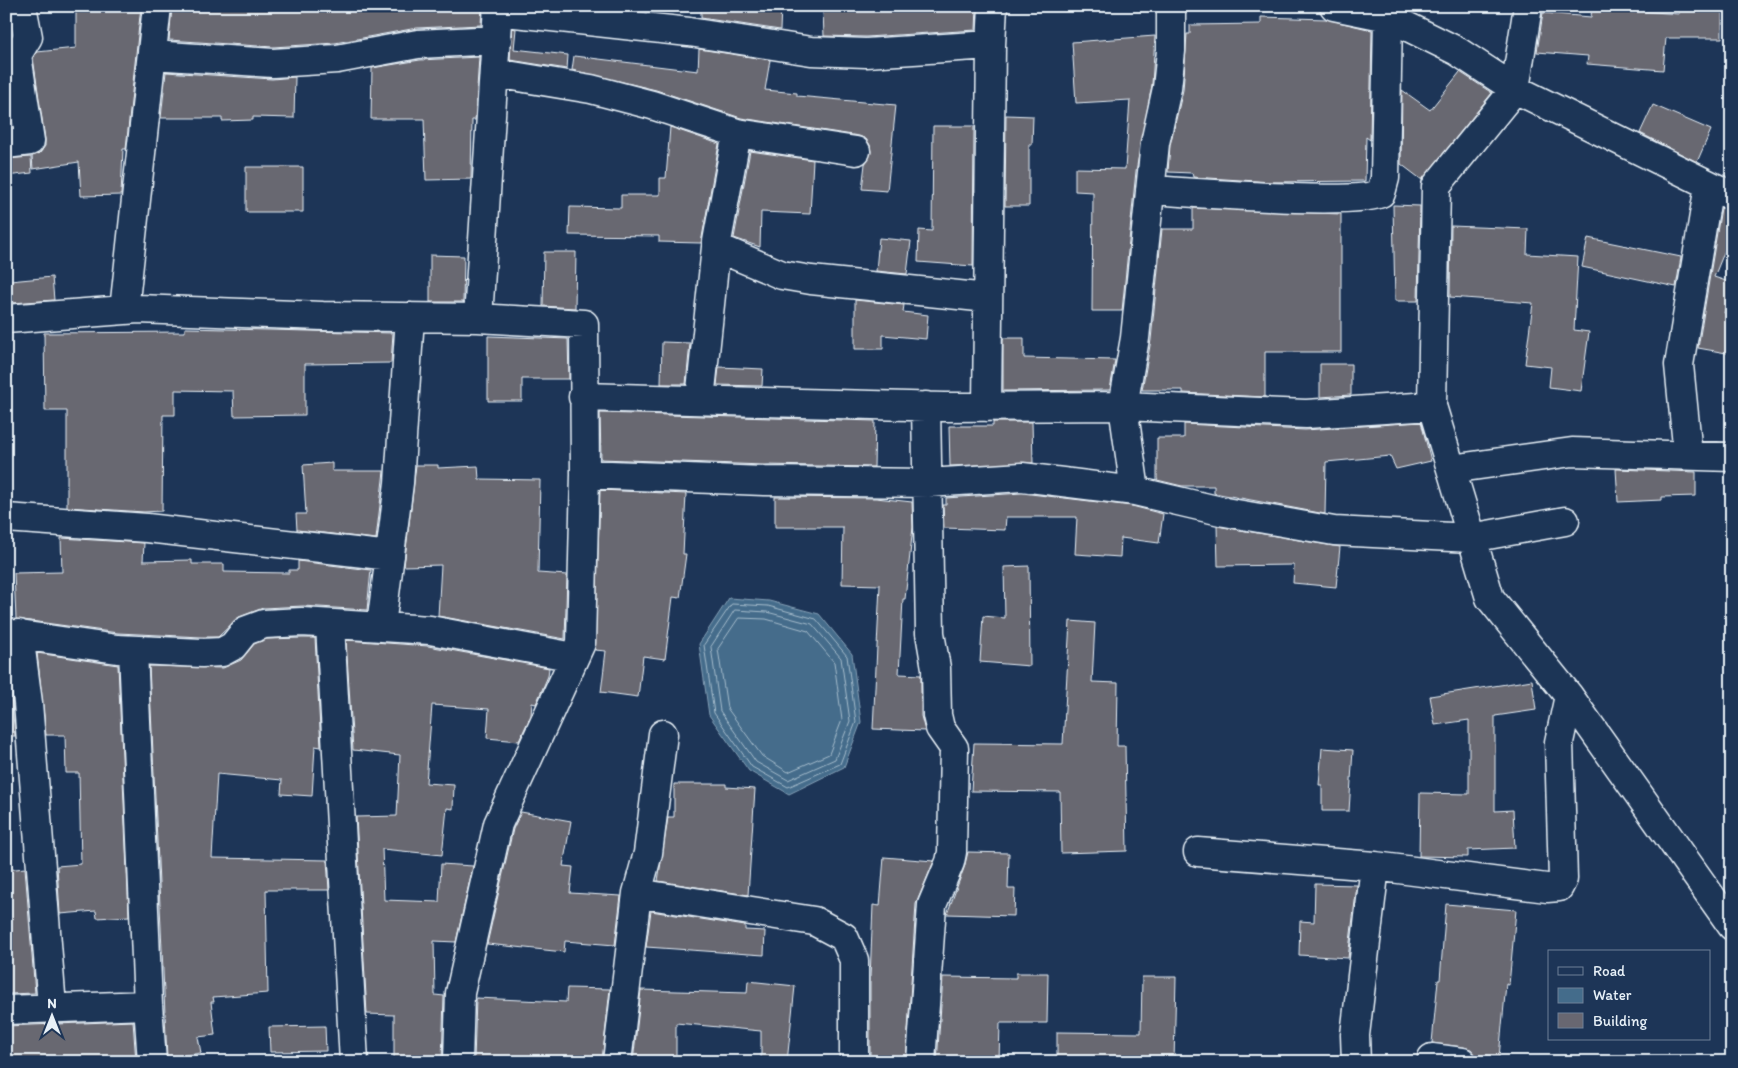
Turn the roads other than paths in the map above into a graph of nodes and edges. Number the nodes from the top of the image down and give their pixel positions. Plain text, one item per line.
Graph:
1 (22, 6) edge
2 (157, 6) edge
3 (993, 6) edge
4 (1171, 6) edge
5 (1334, 6) edge
6 (1528, 6) edge
7 (498, 8) edge
8 (1388, 17) junction
9 (497, 40) junction
10 (991, 45) junction
11 (152, 55) junction
12 (495, 73) junction
13 (1515, 88) junction
14 (737, 133) junction
15 (6, 144) edge
16 (856, 151) dead end
17 (1150, 190) junction
18 (1721, 190) edge
19 (716, 247) junction
20 (988, 298) junction
21 (124, 310) junction
22 (410, 317) junction
23 (478, 318) junction
24 (6, 319) edge
25 (583, 397) junction
26 (700, 400) junction
27 (926, 406) junction
28 (1122, 406) junction
29 (1432, 406) junction
30 (987, 407) junction
31 (1688, 455) junction
32 (1732, 457) edge
33 (1451, 469) junction
34 (585, 474) junction
35 (928, 483) junction
36 (1135, 491) junction
37 (6, 518) edge
38 (1565, 521) dead end
39 (1471, 538) junction
40 (390, 556) junction
41 (330, 626) junction
42 (381, 626) junction
43 (13, 634) edge
44 (133, 650) junction
45 (574, 657) junction
46 (1569, 696) junction
47 (663, 734) dead end
48 (1198, 852) dead end
49 (1376, 866) junction
50 (637, 893) junction
51 (1732, 926) edge
52 (148, 1005) junction
53 (52, 1007) junction
54 (6, 1010) edge
55 (1432, 1058) dead end
56 (152, 1062) edge
57 (354, 1062) edge
58 (458, 1062) edge
59 (617, 1062) edge
60 (854, 1062) edge
61 (921, 1062) edge
62 (1356, 1062) edge
63 (1462, 1062) edge

1 - 15 street
2 - 11 street
3 - 10 street
4 - 17 street
5 - 8 street
6 - 13 street
7 - 9 street
7 - 10 street
8 - 13 street
8 - 17 street
9 - 11 street
9 - 12 street
10 - 20 street
11 - 21 street
12 - 14 street
12 - 23 street
13 - 18 street
13 - 29 street
14 - 16 street
14 - 19 street
17 - 28 street
18 - 31 street
19 - 20 street
19 - 26 street
20 - 30 street
21 - 22 street
21 - 24 street
22 - 23 street
22 - 40 street
23 - 25 street
25 - 26 street
25 - 34 street
26 - 27 street
27 - 30 street
27 - 35 street
28 - 29 street
28 - 30 street
28 - 36 street
29 - 33 street
31 - 32 street
31 - 33 street
33 - 39 street
34 - 35 street
34 - 45 street
35 - 36 street
35 - 61 street
36 - 39 street
37 - 40 street
38 - 39 street
39 - 46 street
40 - 42 street
41 - 42 street
41 - 44 street
41 - 57 street
42 - 45 street
43 - 44 street
43 - 53 street
44 - 52 street
45 - 58 street
46 - 49 street
46 - 51 street
47 - 50 street
48 - 49 street
49 - 62 street
50 - 59 street
50 - 60 street
52 - 53 street
52 - 56 street
53 - 54 street
55 - 63 street

